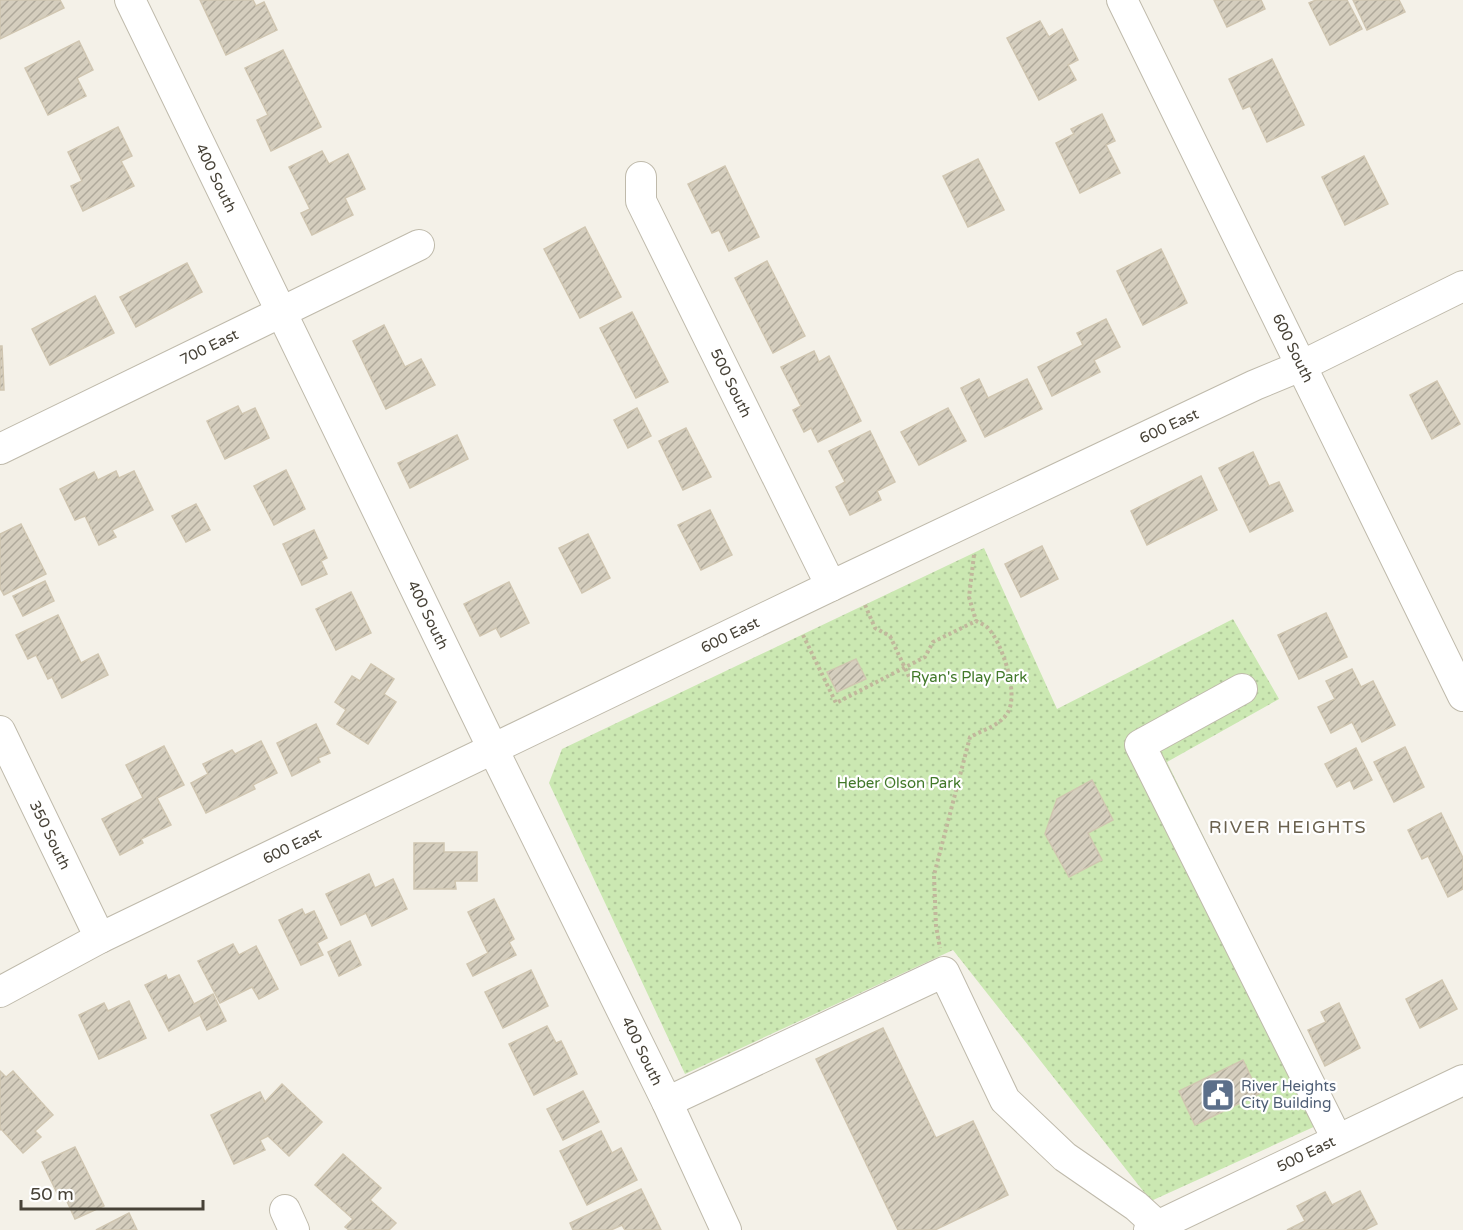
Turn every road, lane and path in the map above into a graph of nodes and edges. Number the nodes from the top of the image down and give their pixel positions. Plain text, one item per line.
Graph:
1 (130, 0) edge
2 (1122, 0) edge
3 (641, 177) dead end
4 (419, 245) dead end
5 (1463, 286) edge
6 (282, 313) junction
7 (1301, 366) junction
8 (0, 449) edge
9 (974, 555) dead end
10 (831, 586) junction
11 (864, 605) dead end
12 (976, 621) junction
13 (803, 635) dead end
14 (904, 668) junction
15 (911, 681) dead end
16 (1242, 689) dead end
17 (1463, 696) edge
18 (0, 731) edge
19 (493, 749) junction
20 (100, 938) junction
21 (944, 972) junction
22 (0, 992) edge
23 (1463, 1080) edge
24 (667, 1102) junction
25 (1337, 1139) junction
26 (1167, 1226) edge
27 (726, 1230) edge

1 - 6 street, 400 South
2 - 7 street, 600 South
3 - 10 street, 500 South
4 - 6 street, 700 East
5 - 7 street, 600 East
6 - 8 street, 700 East
6 - 19 street, 400 South
7 - 10 street, 600 East
7 - 17 street, 600 South
9 - 12 path
10 - 19 street, 600 East
11 - 14 path
12 - 14 path
12 - 21 path
13 - 14 path
14 - 15 path
16 - 25 street
18 - 20 street, 350 South
19 - 20 street, 600 East
19 - 24 street, 400 South
20 - 22 street, 600 East
21 - 24 street
21 - 26 street
23 - 25 street, 500 East
24 - 27 street, 400 South
25 - 26 street, 500 East

